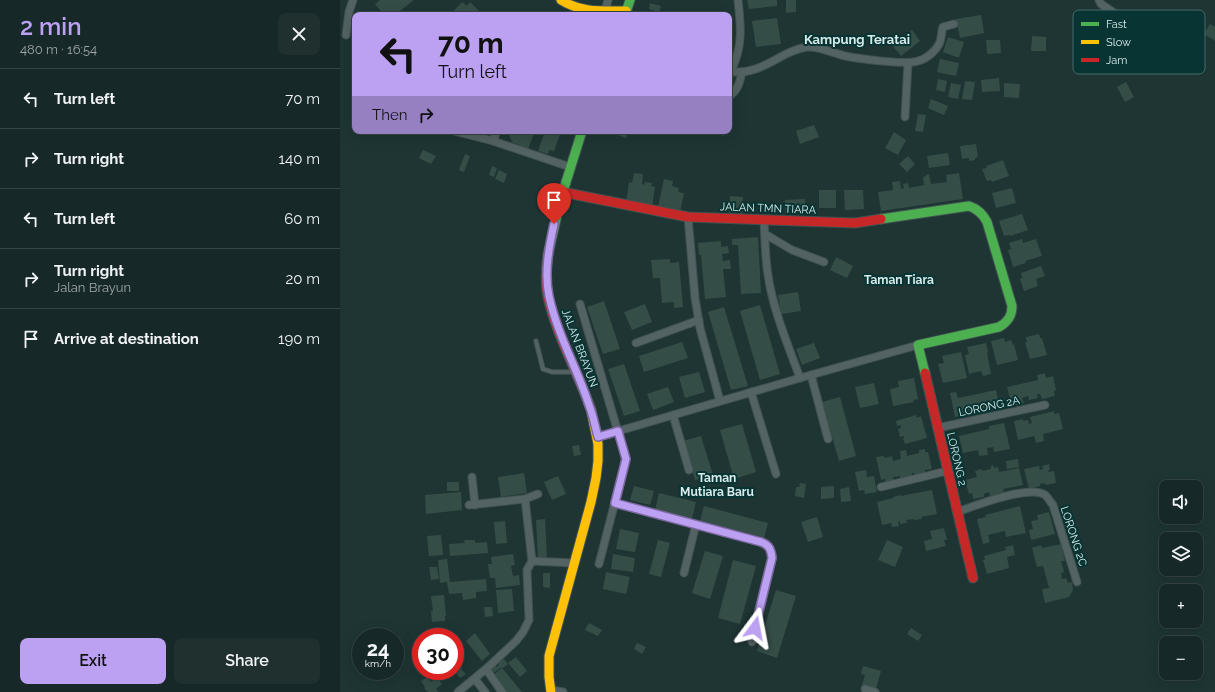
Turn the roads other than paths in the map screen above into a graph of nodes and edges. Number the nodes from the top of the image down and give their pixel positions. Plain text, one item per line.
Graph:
1 (353, 0) edge
2 (561, 0) edge
3 (608, 0) edge
4 (630, 0) edge
5 (738, 0) edge
6 (1099, 0) edge
7 (1111, 10) edge
8 (605, 11) junction
9 (615, 12) edge
10 (625, 12) edge
11 (954, 24) dead end
12 (346, 35) dead end
13 (908, 63) junction
14 (732, 68) edge
15 (732, 71) edge
16 (742, 72) junction
17 (732, 94) edge
18 (905, 117) dead end
19 (466, 134) edge
20 (496, 134) edge
21 (581, 134) edge
22 (493, 141) junction
23 (570, 167) junction
24 (562, 192) junction
25 (688, 217) junction
26 (764, 220) junction
27 (765, 234) junction
28 (824, 262) dead end
29 (580, 304) dead end
30 (699, 320) junction
31 (536, 341) dead end
32 (636, 343) dead end
33 (918, 345) junction
34 (576, 372) junction
35 (811, 375) junction
36 (800, 378) junction
37 (751, 392) junction
38 (720, 401) junction
39 (1045, 405) dead end
40 (673, 415) junction
41 (937, 428) junction
42 (618, 431) junction
43 (598, 437) junction
44 (828, 439) dead end
45 (689, 470) dead end
46 (947, 470) junction
47 (776, 474) dead end
48 (472, 477) dead end
49 (881, 487) dead end
50 (538, 494) dead end
51 (525, 499) junction
52 (615, 503) junction
53 (957, 512) junction
54 (696, 524) junction
55 (532, 561) junction
56 (574, 563) junction
57 (599, 564) dead end
58 (684, 573) dead end
59 (972, 578) dead end
60 (1077, 582) dead end
61 (752, 642) dead end
62 (486, 669) junction
63 (475, 679) junction
64 (865, 689) dead end
65 (551, 691) edge
66 (458, 692) edge
67 (485, 692) edge
68 (502, 692) edge
69 (563, 692) edge
70 (876, 692) edge

1 - 12 street
2 - 8 street
3 - 8 street
4 - 10 street
5 - 14 street
6 - 7 street
8 - 9 street
11 - 13 street
13 - 16 street
13 - 18 street
15 - 16 street
16 - 17 street
19 - 22 street
20 - 22 street
21 - 23 street, JALAN BRAYUN
22 - 23 street
23 - 24 street, JALAN BRAYUN
24 - 25 street, JALAN TMN TIARA
24 - 34 street, JALAN BRAYUN
25 - 26 street, JALAN TMN TIARA
25 - 30 street
26 - 27 street
26 - 33 street, JALAN TMN TIARA
27 - 28 street
27 - 36 street
29 - 42 street
30 - 32 street
30 - 38 street
31 - 34 lane
33 - 35 street
33 - 41 street, LORONG 2
34 - 43 street, JALAN BRAYUN
35 - 36 street
35 - 44 street
36 - 37 street
37 - 38 street
37 - 47 street
38 - 40 street
39 - 41 street, LORONG 2A
40 - 42 street
40 - 45 street
41 - 46 street, LORONG 2
42 - 43 street
42 - 52 street
43 - 56 street, JALAN BRAYUN
46 - 49 street
46 - 53 street, LORONG 2
48 - 51 street
50 - 51 street
51 - 55 street
52 - 54 street
52 - 57 street
53 - 59 street, LORONG 2
53 - 60 street, LORONG 2C
54 - 58 street
54 - 61 street
55 - 56 street
55 - 62 street
56 - 65 street, JALAN BRAYUN
62 - 63 street
62 - 68 street
63 - 66 street
63 - 67 street
64 - 70 street
65 - 69 street

